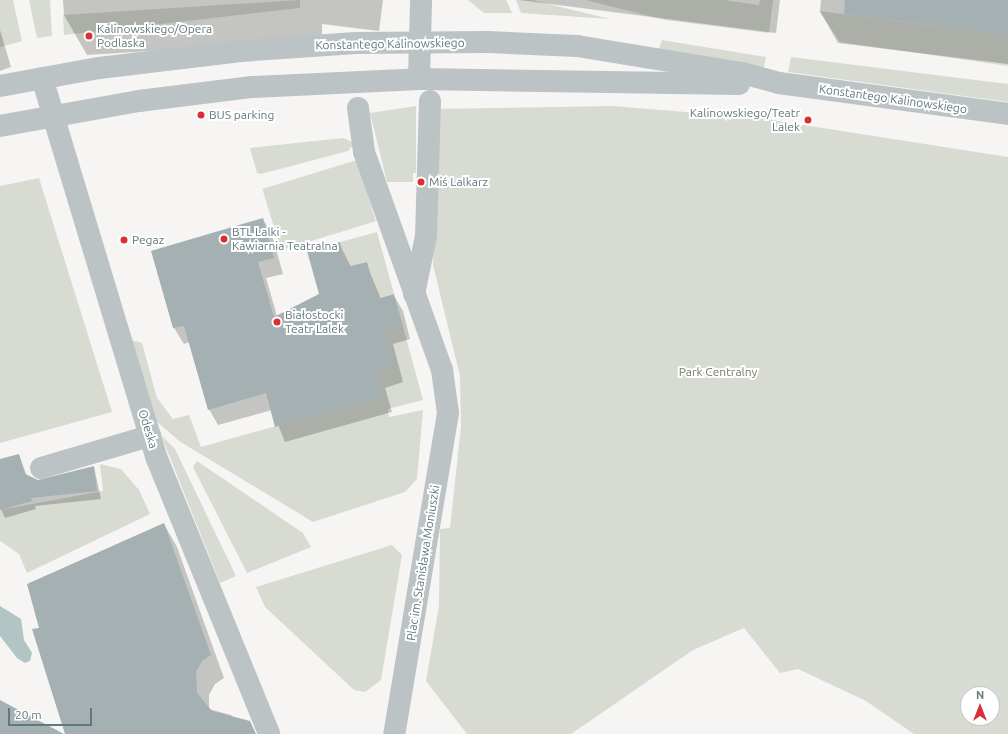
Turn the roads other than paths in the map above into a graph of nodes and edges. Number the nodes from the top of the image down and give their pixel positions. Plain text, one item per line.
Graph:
1 (421, 0) edge
2 (418, 42) junction
3 (42, 78) junction
4 (419, 79) junction
5 (778, 83) junction
6 (0, 86) edge
7 (430, 101) dead end
8 (358, 108) dead end
9 (1008, 114) edge
10 (53, 115) junction
11 (0, 126) edge
12 (414, 294) junction
13 (150, 436) junction
14 (41, 468) dead end
15 (269, 734) edge
16 (394, 734) edge

1 - 2 street
2 - 3 street, Konstantego Kalinowskiego
2 - 4 street
2 - 5 street, Konstantego Kalinowskiego
3 - 6 street, Konstantego Kalinowskiego
3 - 10 street, Odeska
4 - 5 street, Konstantego Kalinowskiego
4 - 10 street, Konstantego Kalinowskiego
5 - 9 street, Konstantego Kalinowskiego
7 - 12 street
8 - 12 street, Plac im. Stanisława Moniuszki
10 - 11 street, Konstantego Kalinowskiego
10 - 13 street, Odeska
12 - 16 street, Plac im. Stanisława Moniuszki
13 - 14 street
13 - 15 street, Odeska

